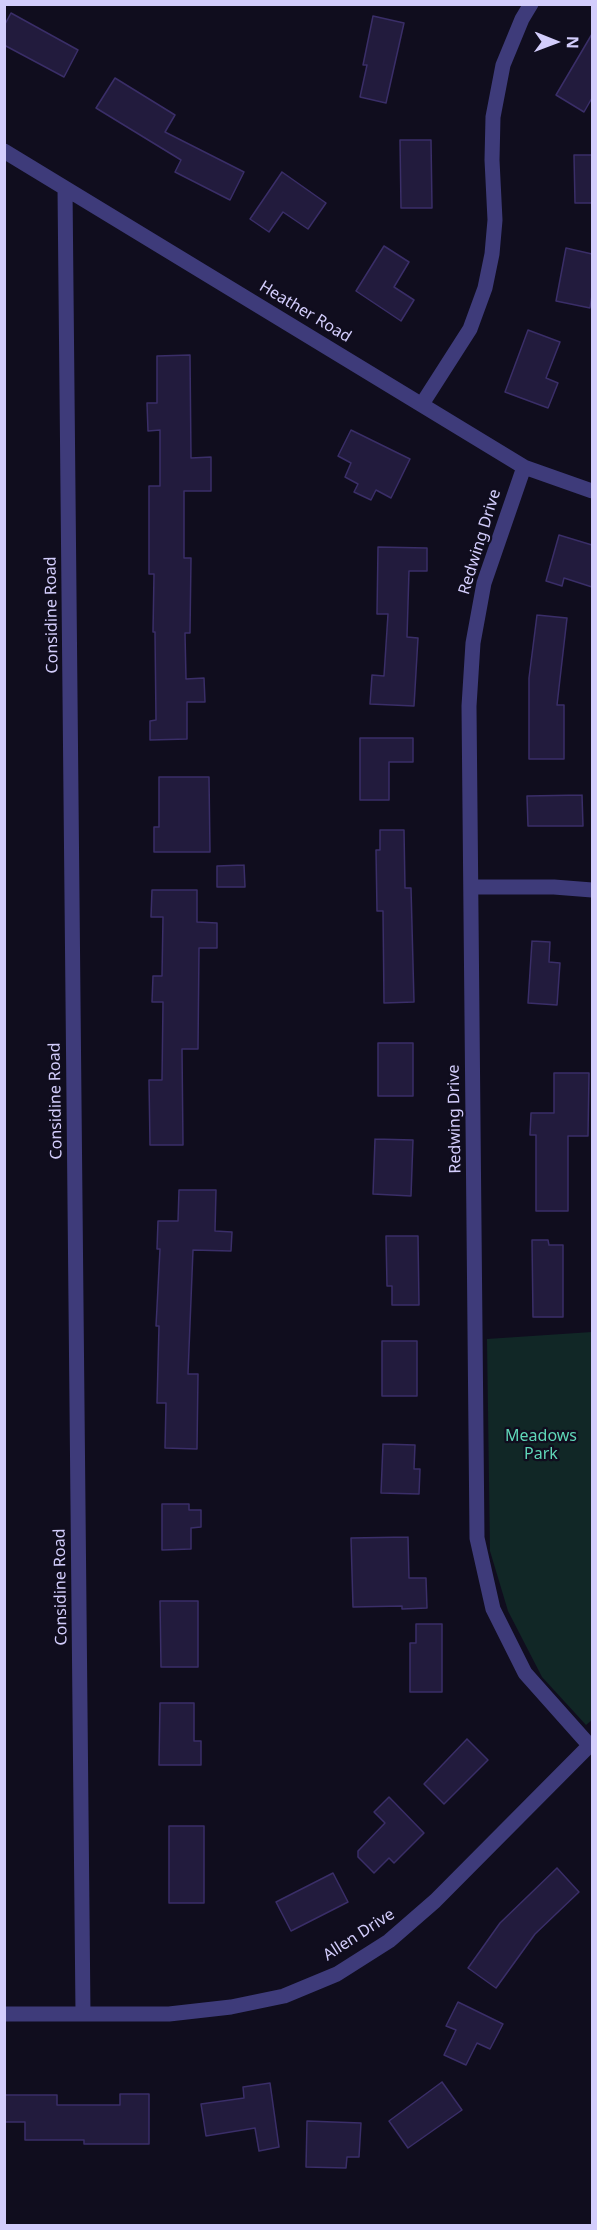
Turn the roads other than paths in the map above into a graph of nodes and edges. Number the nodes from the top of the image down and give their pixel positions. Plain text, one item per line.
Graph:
1 (531, 4) edge
2 (4, 151) edge
3 (65, 188) junction
4 (422, 404) junction
5 (524, 467) junction
6 (592, 491) edge
7 (471, 887) junction
8 (592, 890) edge
9 (591, 1744) edge
10 (4, 2014) edge
11 (83, 2014) junction

1 - 4 street
2 - 3 street, Heather Road
3 - 4 street, Heather Road
3 - 11 street, Considine Road
4 - 5 street, Heather Road
5 - 6 street, Heather Road
5 - 7 street, Redwing Drive
7 - 8 street
7 - 9 street, Redwing Drive
9 - 11 street, Allen Drive
10 - 11 street, Allen Drive

